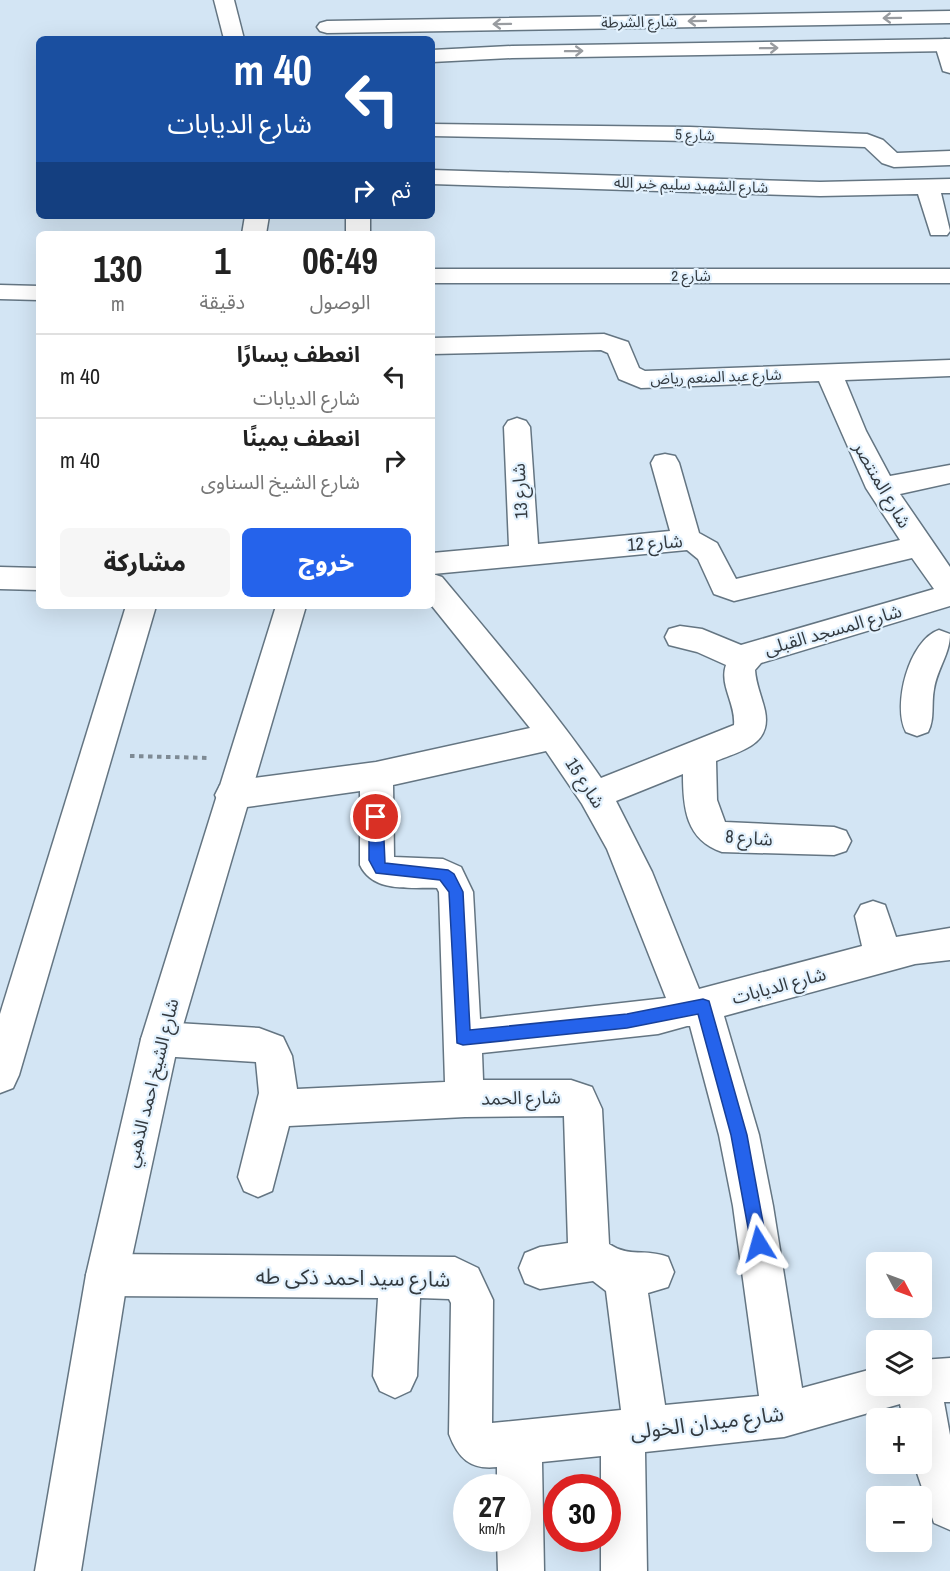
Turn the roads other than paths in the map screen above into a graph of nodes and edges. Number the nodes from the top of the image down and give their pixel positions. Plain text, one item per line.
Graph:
1 (224, 0) edge
2 (950, 17) edge
3 (327, 25) edge
4 (372, 32) edge
5 (233, 36) edge
6 (947, 45) edge
7 (435, 56) edge
8 (950, 67) edge
9 (435, 130) edge
10 (950, 158) edge
11 (435, 177) edge
12 (939, 186) edge
13 (939, 230) dead end
14 (435, 276) edge
15 (950, 276) edge
16 (0, 292) edge
17 (36, 293) edge
18 (435, 345) edge
19 (950, 368) edge
20 (829, 373) junction
21 (517, 427) dead end
22 (665, 463) dead end
23 (950, 474) edge
24 (880, 488) junction
25 (687, 540) junction
26 (917, 546) junction
27 (524, 555) junction
28 (435, 564) edge
29 (0, 578) edge
30 (36, 579) edge
31 (435, 589) edge
32 (950, 589) edge
33 (950, 595) edge
34 (917, 606) junction
35 (140, 609) edge
36 (290, 609) edge
37 (680, 637) dead end
38 (946, 652) edge
39 (743, 658) junction
40 (917, 723) dead end
41 (554, 736) junction
42 (699, 753) junction
43 (376, 775) junction
44 (232, 795) junction
45 (595, 795) junction
46 (834, 841) dead end
47 (873, 916) dead end
48 (950, 944) edge
49 (883, 957) junction
50 (696, 1008) junction
51 (463, 1038) junction
52 (160, 1039) junction
53 (0, 1075) edge
54 (278, 1096) junction
55 (465, 1099) junction
56 (258, 1177) dead end
57 (540, 1268) dead end
58 (622, 1269) junction
59 (107, 1275) junction
60 (400, 1277) junction
61 (395, 1376) dead end
62 (950, 1380) edge
63 (932, 1381) edge
64 (866, 1393) edge
65 (921, 1396) edge
66 (784, 1415) junction
67 (634, 1432) junction
68 (519, 1444) junction
69 (950, 1507) edge
70 (58, 1571) edge
71 (521, 1571) edge
72 (624, 1571) edge

1 - 5 street
2 -> 4 street, شارع الشرطة
3 - 4 street, شارع الشرطة
7 -> 6 street, شارع الشرطة
6 - 8 street
9 - 10 street, شارع 5
11 - 12 street, شارع الشهيد سليم خير الله
12 - 13 street
14 - 15 street, شارع 2
16 - 17 street
18 - 20 street, شارع عبد المنعم رياض
19 - 20 street, شارع عبد المنعم رياض
20 - 24 street, شارع المنتصر
21 - 27 street, شارع 13
22 - 25 street
23 - 24 street
24 - 26 street, شارع المنتصر
25 - 26 street, شارع 12
25 - 27 street, شارع 12
26 - 32 street, شارع المنتصر
27 - 28 street, شارع 12
29 - 30 street
31 - 41 street, شارع 15
33 - 34 street, شارع المسجد القبلى
34 - 38 street
34 - 39 street, شارع المسجد القبلى
35 - 53 street
36 - 44 street, شارع الشيخ احمد الذهبي
37 - 39 street
38 - 40 street
39 - 42 street, شارع المسجد القبلى
41 - 43 street
41 - 45 street, شارع 15
42 - 45 street, شارع المسجد القبلى
42 - 46 street, شارع 8
43 - 44 street
43 - 51 street
44 - 52 street, شارع الشيخ احمد الذهبي
45 - 50 street, شارع 15
47 - 49 street
48 - 49 street, شارع الديابات
49 - 50 street, شارع الديابات
50 - 51 street, شارع الديابات
50 - 66 street, شارع 15
51 - 55 street
52 - 54 street
52 - 59 street, شارع الشيخ احمد الذهبي
54 - 55 street, شارع الحمد
54 - 56 street
55 - 58 street, شارع الحمد
57 - 58 street
58 - 67 street, شارع الحمد
59 - 60 street, شارع سيد احمد ذكى طه
59 - 70 street, شارع الشيخ احمد الذهبي
60 - 61 street
60 - 68 street, شارع سيد احمد ذكى طه
62 - 63 street
64 - 66 street, شارع ميدان الخولى
65 - 69 street
66 - 67 street, شارع ميدان الخولى
67 - 68 street, شارع ميدان الخولى
67 - 72 street, شارع الحمد
68 - 71 street

